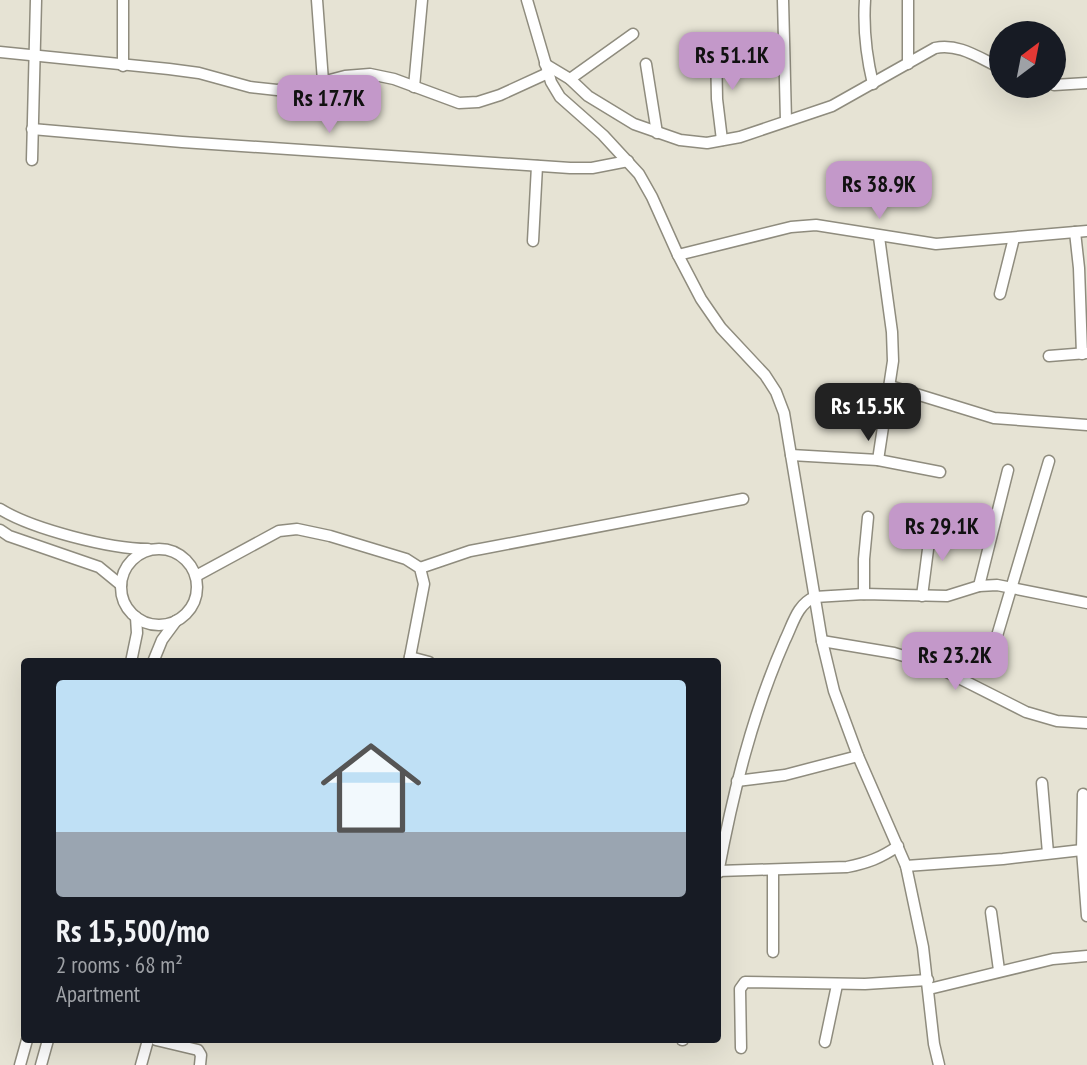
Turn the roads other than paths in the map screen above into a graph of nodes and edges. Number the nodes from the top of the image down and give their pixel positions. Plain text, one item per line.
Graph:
1 (36, 0) edge
2 (123, 0) edge
3 (317, 0) edge
4 (422, 0) edge
5 (527, 0) edge
6 (783, 0) edge
7 (865, 0) edge
8 (908, 0) edge
9 (634, 34) dead end
10 (716, 45) dead end
11 (0, 52) edge
12 (33, 55) junction
13 (989, 62) edge
14 (646, 64) dead end
15 (908, 64) junction
16 (123, 66) junction
17 (546, 68) junction
18 (570, 79) junction
19 (323, 80) junction
20 (1087, 83) edge
21 (873, 84) junction
22 (1066, 84) edge
23 (414, 87) junction
24 (786, 121) junction
25 (32, 129) junction
26 (657, 133) junction
27 (722, 140) junction
28 (32, 160) dead end
29 (628, 161) junction
30 (537, 166) junction
31 (1087, 231) edge
32 (1075, 232) junction
33 (879, 237) junction
34 (1014, 238) junction
35 (533, 241) dead end
36 (678, 255) junction
37 (1000, 294) dead end
38 (1085, 353) edge
39 (1049, 356) dead end
40 (890, 386) junction
41 (1087, 425) edge
42 (791, 455) junction
43 (878, 460) junction
44 (1049, 461) dead end
45 (1008, 470) dead end
46 (940, 472) dead end
47 (743, 499) dead end
48 (0, 509) edge
49 (868, 517) dead end
50 (931, 526) dead end
51 (0, 530) edge
52 (150, 549) junction
53 (420, 568) junction
54 (196, 576) junction
55 (121, 585) junction
56 (979, 586) junction
57 (1012, 589) junction
58 (864, 594) junction
59 (922, 596) junction
60 (815, 597) junction
61 (1087, 603) edge
62 (136, 617) junction
63 (176, 621) junction
64 (822, 641) junction
65 (995, 646) dead end
66 (132, 658) edge
67 (155, 658) edge
68 (410, 658) edge
69 (1087, 723) edge
70 (858, 756) junction
71 (737, 781) junction
72 (1042, 783) dead end
73 (1083, 793) dead end
74 (1085, 826) edge
75 (898, 846) junction
76 (1082, 850) junction
77 (1048, 853) junction
78 (721, 858) edge
79 (906, 866) junction
80 (772, 870) junction
81 (1085, 870) edge
82 (721, 872) edge
83 (992, 912) dead end
84 (1087, 916) edge
85 (773, 952) dead end
86 (1087, 956) edge
87 (999, 971) junction
88 (928, 984) junction
89 (837, 985) junction
90 (825, 1042) dead end
91 (26, 1043) edge
92 (47, 1043) edge
93 (147, 1043) edge
94 (169, 1043) edge
95 (741, 1048) dead end
96 (20, 1065) edge
97 (41, 1065) edge
98 (141, 1065) edge
99 (200, 1065) edge
100 (939, 1065) edge

1 - 12 street
2 - 16 street
3 - 19 street
4 - 23 street
5 - 17 street
6 - 24 street
7 - 21 street
8 - 15 street
9 - 18 street
10 - 27 street
11 - 12 street
12 - 16 street
12 - 25 street
13 - 15 street
14 - 26 street
15 - 21 street
16 - 19 street
17 - 18 street
17 - 23 street
17 - 29 street
18 - 26 street
19 - 23 street
20 - 22 street
21 - 24 street
24 - 27 street
25 - 28 street
25 - 30 street
26 - 27 street
29 - 30 street
29 - 36 street
30 - 35 street
31 - 32 street
32 - 34 street
32 - 38 street
33 - 34 street
33 - 36 street
33 - 40 street
34 - 37 street
36 - 42 street
38 - 39 street
40 - 41 street
40 - 43 street
42 - 43 street
42 - 60 street
43 - 46 street
44 - 57 street
45 - 56 street
47 - 53 street
48 - 52 street
49 - 58 street
50 - 59 street
51 - 55 street
52 - 54 street
52 - 55 street
53 - 54 street
53 - 68 street
54 - 63 street
55 - 62 street
56 - 57 street
56 - 59 street
57 - 61 street
57 - 65 street
58 - 59 street
58 - 60 street
60 - 64 street
60 - 71 street
62 - 63 street
62 - 66 street
63 - 67 street
64 - 69 street
64 - 70 street
70 - 71 street
70 - 75 street
71 - 78 street
72 - 77 street
73 - 74 street
74 - 76 street
75 - 79 street
75 - 80 street
76 - 77 street
76 - 81 street
77 - 79 street
79 - 88 street
80 - 82 street
80 - 85 street
81 - 84 street
83 - 87 street
86 - 87 street
87 - 88 street
88 - 89 street
88 - 100 street
89 - 90 street
89 - 95 street
91 - 96 street
92 - 97 street
93 - 98 street
94 - 99 street

